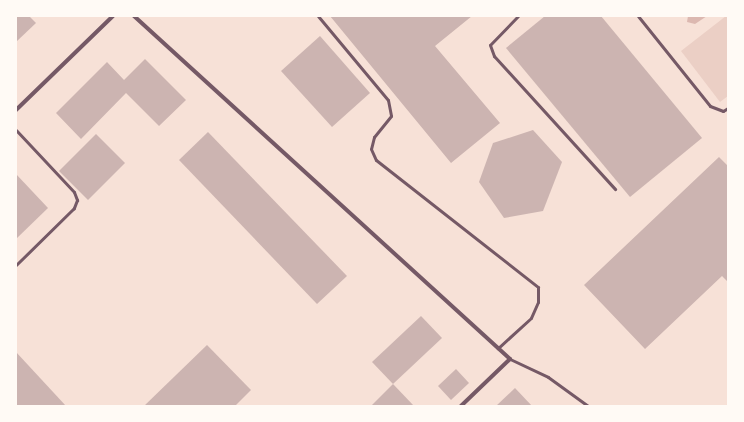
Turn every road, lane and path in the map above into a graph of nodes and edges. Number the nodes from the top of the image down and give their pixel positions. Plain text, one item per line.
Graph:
1 (113, 16) edge
2 (134, 16) edge
3 (318, 16) edge
4 (518, 16) edge
5 (638, 16) edge
6 (728, 108) edge
7 (16, 110) edge
8 (16, 130) edge
9 (615, 189) dead end
10 (16, 265) edge
11 (498, 348) junction
12 (510, 359) junction
13 (461, 406) edge
14 (588, 406) edge

1 - 7 street
2 - 11 street
3 - 11 lane
4 - 9 lane
5 - 6 lane
8 - 10 lane
11 - 12 street
12 - 13 street
12 - 14 lane

